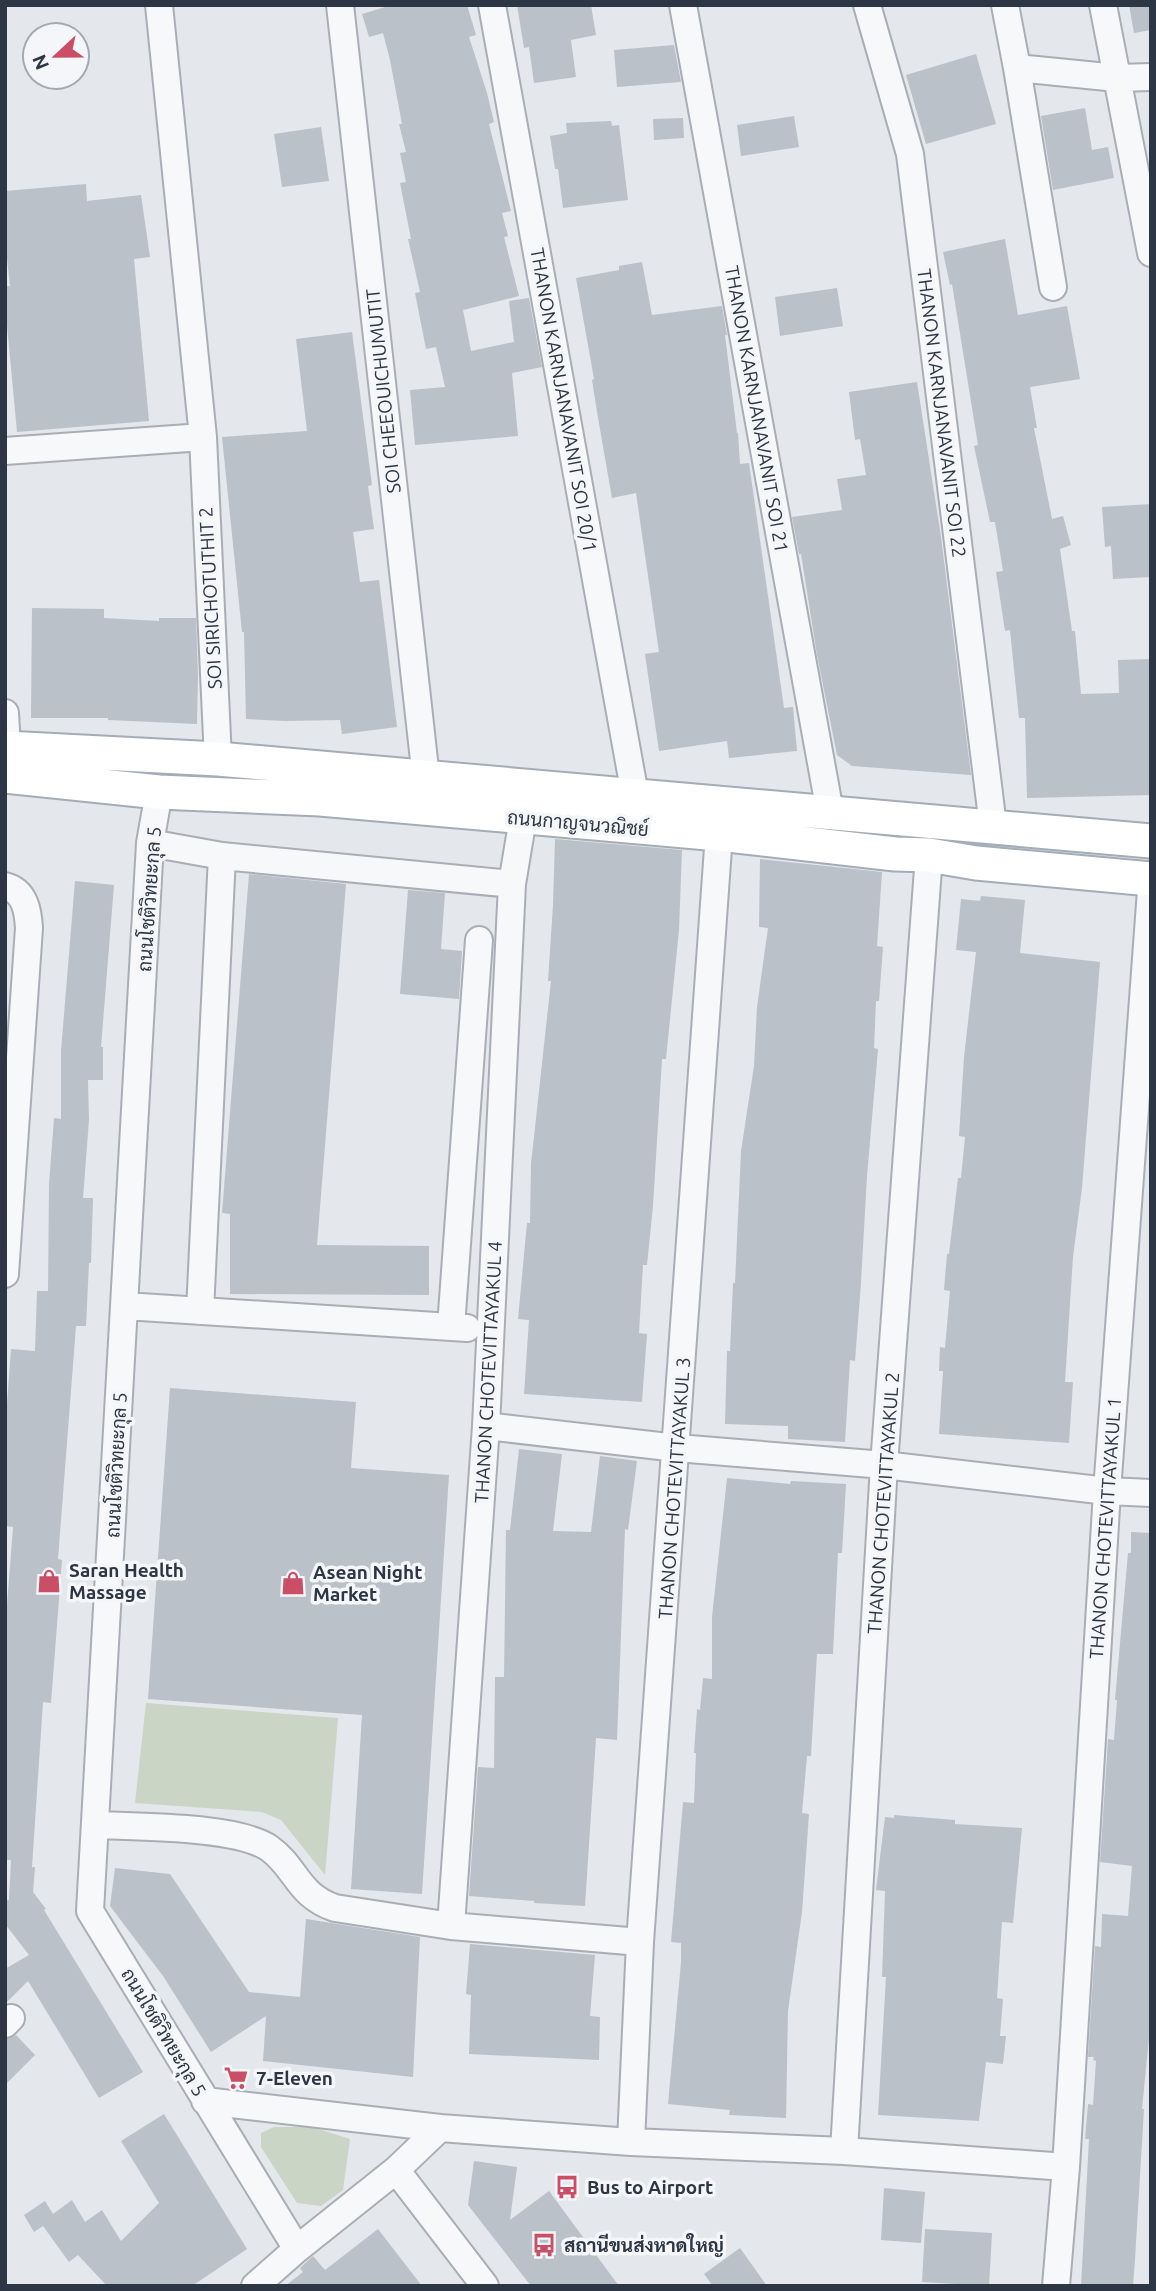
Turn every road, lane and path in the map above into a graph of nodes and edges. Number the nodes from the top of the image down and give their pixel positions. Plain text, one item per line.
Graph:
1 (159, 5) edge
2 (340, 5) edge
3 (492, 5) edge
4 (683, 5) edge
5 (867, 5) edge
6 (1005, 5) edge
7 (1103, 5) edge
8 (1017, 68) junction
9 (1151, 77) edge
10 (1117, 78) junction
11 (1150, 245) edge
12 (1053, 287) dead end
13 (203, 437) junction
14 (5, 451) edge
15 (5, 713) edge
16 (6, 757) edge
17 (218, 759) junction
18 (426, 778) junction
19 (159, 792) junction
20 (635, 795) junction
21 (830, 812) junction
22 (523, 818) junction
23 (718, 818) junction
24 (933, 822) junction
25 (993, 826) junction
26 (1151, 841) edge
27 (150, 843) junction
28 (929, 855) junction
29 (222, 856) junction
30 (1151, 879) edge
31 (512, 884) junction
32 (5, 887) edge
33 (1151, 890) edge
34 (479, 940) dead end
35 (15, 987) edge
36 (5, 1274) edge
37 (125, 1306) junction
38 (200, 1311) junction
39 (451, 1327) junction
40 (490, 1329) junction
41 (486, 1426) junction
42 (677, 1448) junction
43 (884, 1465) junction
44 (1107, 1490) junction
45 (1151, 1493) edge
46 (95, 1825) junction
47 (451, 1926) junction
48 (640, 1942) junction
49 (205, 2101) junction
50 (440, 2128) junction
51 (631, 2142) junction
52 (844, 2151) junction
53 (1066, 2167) junction
54 (396, 2170) junction
55 (297, 2249) junction
56 (256, 2286) edge
57 (485, 2286) edge
58 (1056, 2286) edge

1 - 13 street, SOI SIRICHOTUTHIT 2
2 - 18 street, SOI CHEEOUICHUMUTIT
3 - 20 street, THANON KARNJANAVANIT SOI 20/1
4 - 21 street, THANON KARNJANAVANIT SOI 21
5 - 25 street, THANON KARNJANAVANIT SOI 22
6 - 8 street
7 - 10 street
8 - 10 street
8 - 12 street
9 - 10 street
10 - 11 street
13 - 14 street
13 - 17 street, SOI SIRICHOTUTHIT 2
15 - 16 street
16 - 17 main road, ถนนกาญจนวณิชย์
16 - 19 main road, ถนนกาญจนวณิชย์
17 - 18 main road, ถนนกาญจนวณิชย์
18 - 20 main road, ถนนกาญจนวณิชย์
19 - 22 main road, ถนนกาญจนวณิชย์
19 - 27 street, ถนนโชติวิทยะกุล 5
20 - 23 main road, ถนนกาญจนวณิชย์
21 - 23 main road, ถนนกาญจนวณิชย์
21 - 24 main road, ถนนกาญจนวณิชย์
22 - 23 main road, ถนนกาญจนวณิชย์
22 - 31 street, THANON CHOTEVITTAYAKUL 4
23 - 28 main road, ถนนกาญจนวณิชย์
23 - 42 street, THANON CHOTEVITTAYAKUL 3
24 - 25 main road, ถนนกาญจนวณิชย์
24 - 28 main road
25 - 26 main road, ถนนกาญจนวณิชย์
27 - 29 street
27 - 37 street, ถนนโชติวิทยะกุล 5
28 - 30 main road, ถนนกาญจนวณิชย์
28 - 43 street, THANON CHOTEVITTAYAKUL 2
29 - 31 street
29 - 38 street
31 - 40 street, THANON CHOTEVITTAYAKUL 4
32 - 35 street
33 - 44 street, THANON CHOTEVITTAYAKUL 1
34 - 39 street
35 - 36 street
37 - 38 street
37 - 46 street, ถนนโชติวิทยะกุล 5
38 - 39 street
39 - 40 street
40 - 41 street, THANON CHOTEVITTAYAKUL 4
41 - 42 street
41 - 47 street, THANON CHOTEVITTAYAKUL 4
42 - 43 street
42 - 48 street, THANON CHOTEVITTAYAKUL 3
43 - 44 street
43 - 52 street, THANON CHOTEVITTAYAKUL 2
44 - 45 street
44 - 53 street, THANON CHOTEVITTAYAKUL 1
46 - 47 street
46 - 49 street, ถนนโชติวิทยะกุล 5
47 - 48 street
48 - 51 street, THANON CHOTEVITTAYAKUL 3
49 - 50 street
49 - 55 street, ถนนโชติวิทยะกุล 5
50 - 51 street
50 - 54 street
51 - 52 street
52 - 53 street
53 - 58 street, THANON CHOTEVITTAYAKUL 1
54 - 55 street
54 - 57 street
55 - 56 street

